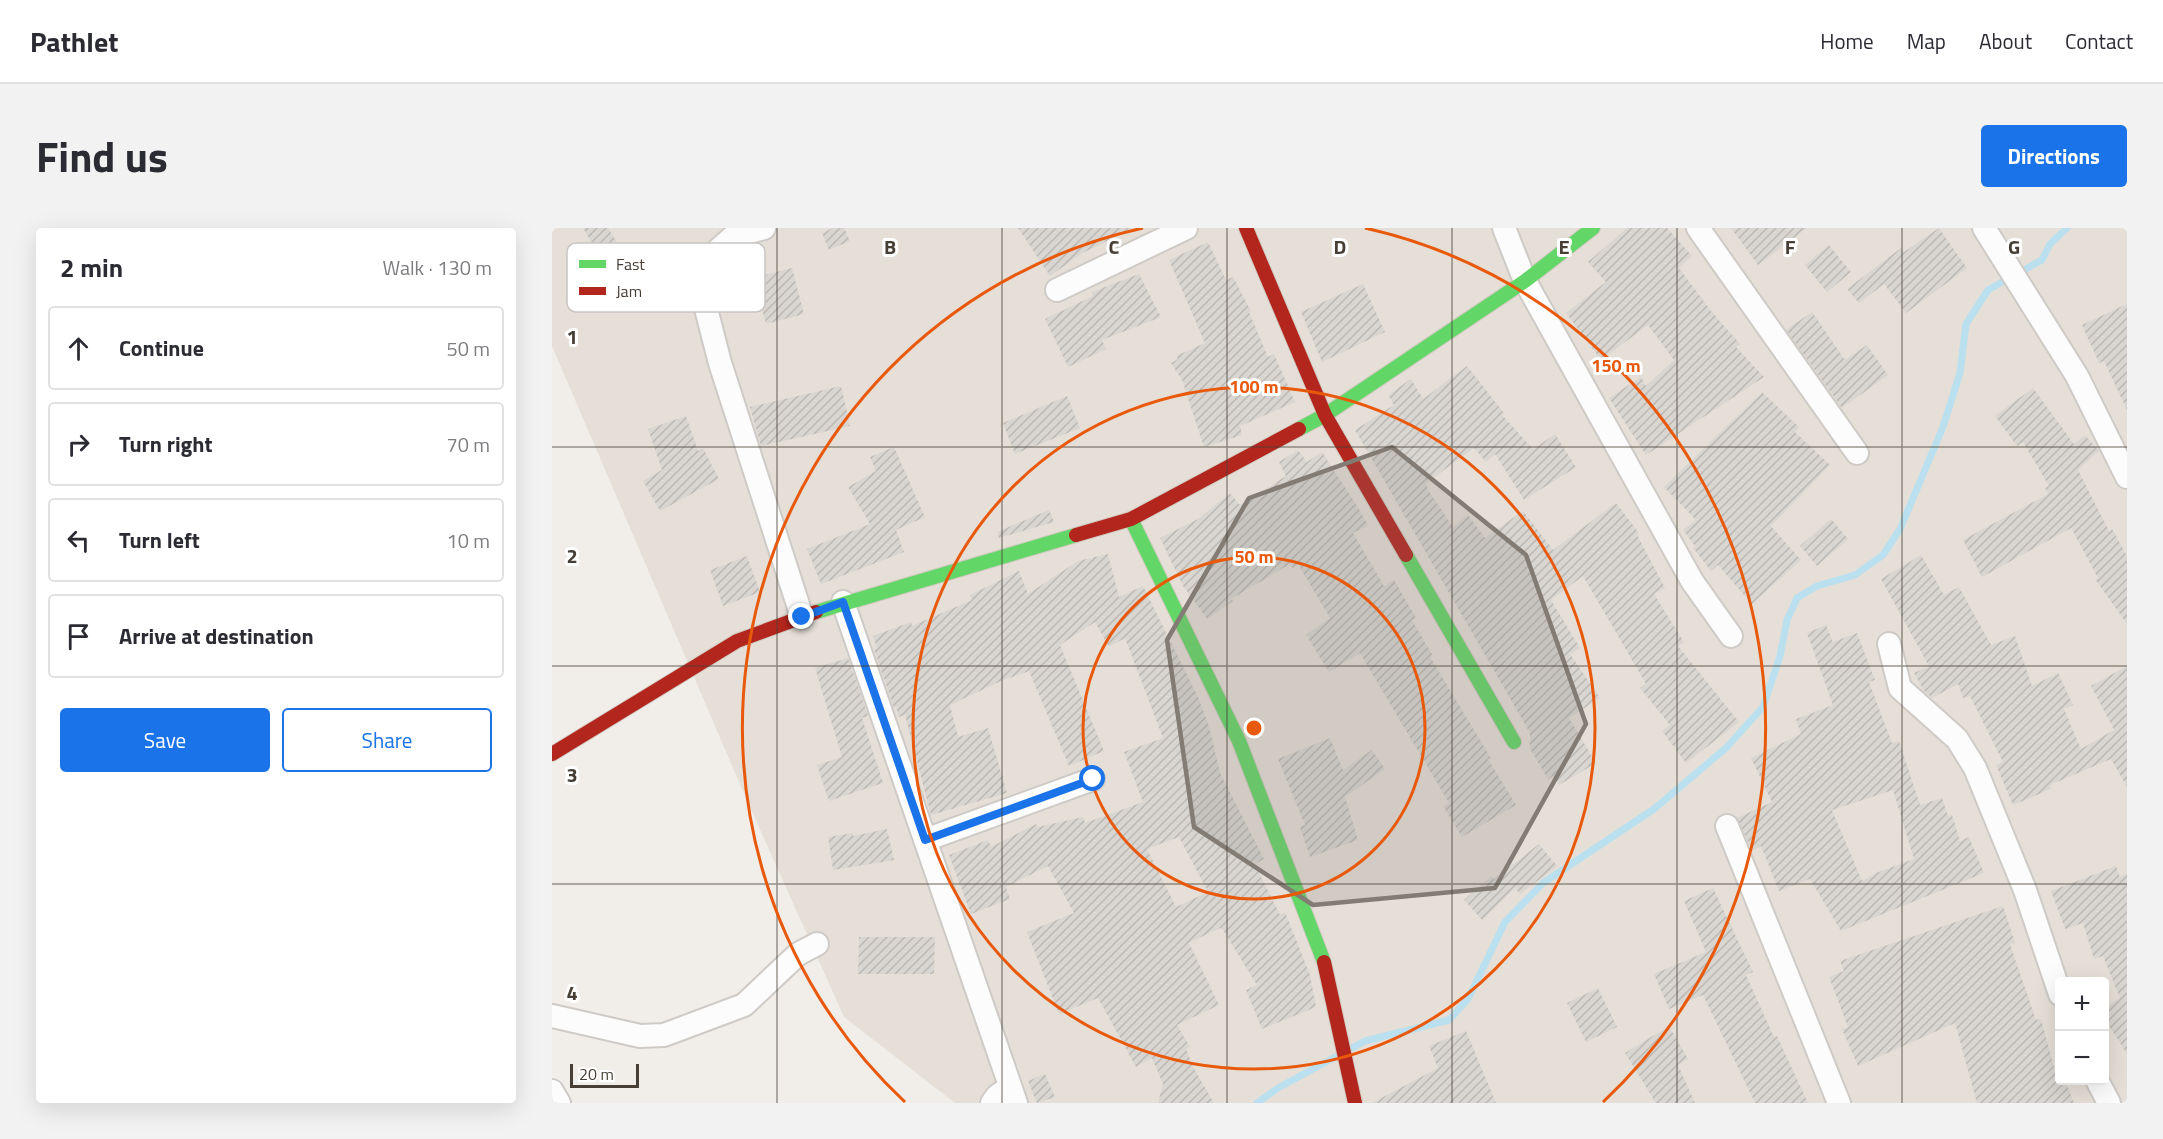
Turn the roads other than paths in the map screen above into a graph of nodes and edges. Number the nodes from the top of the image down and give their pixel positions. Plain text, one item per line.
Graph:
1 (764, 228) edge
2 (1186, 228) edge
3 (1246, 228) edge
4 (1504, 228) edge
5 (1593, 228) edge
6 (1698, 228) edge
7 (1984, 228) edge
8 (726, 243) edge
9 (1525, 281) junction
10 (1057, 290) dead end
11 (707, 312) edge
12 (1325, 415) junction
13 (1857, 453) dead end
14 (2127, 477) edge
15 (1131, 519) junction
16 (843, 602) junction
17 (802, 617) junction
18 (1731, 636) dead end
19 (1889, 644) dead end
20 (1514, 742) dead end
21 (552, 754) edge
22 (1093, 779) dead end
23 (1727, 826) dead end
24 (925, 840) junction
25 (817, 944) dead end
26 (2055, 979) edge
27 (552, 1016) edge
28 (2100, 1085) edge
29 (552, 1091) edge
30 (1013, 1095) edge
31 (559, 1103) edge
32 (992, 1103) edge
33 (1355, 1103) edge
34 (1839, 1103) edge
35 (2109, 1103) edge

1 - 8 street
2 - 10 street
3 - 12 street
4 - 9 street
5 - 9 street
6 - 13 street
7 - 14 street
9 - 12 street
9 - 18 street
11 - 17 street
12 - 15 street
12 - 20 street
15 - 16 street
15 - 33 street
16 - 17 street
16 - 24 street
17 - 21 street
19 - 26 street
22 - 24 street
23 - 34 street
24 - 30 street
25 - 27 street
28 - 35 street
29 - 31 street
30 - 32 street

